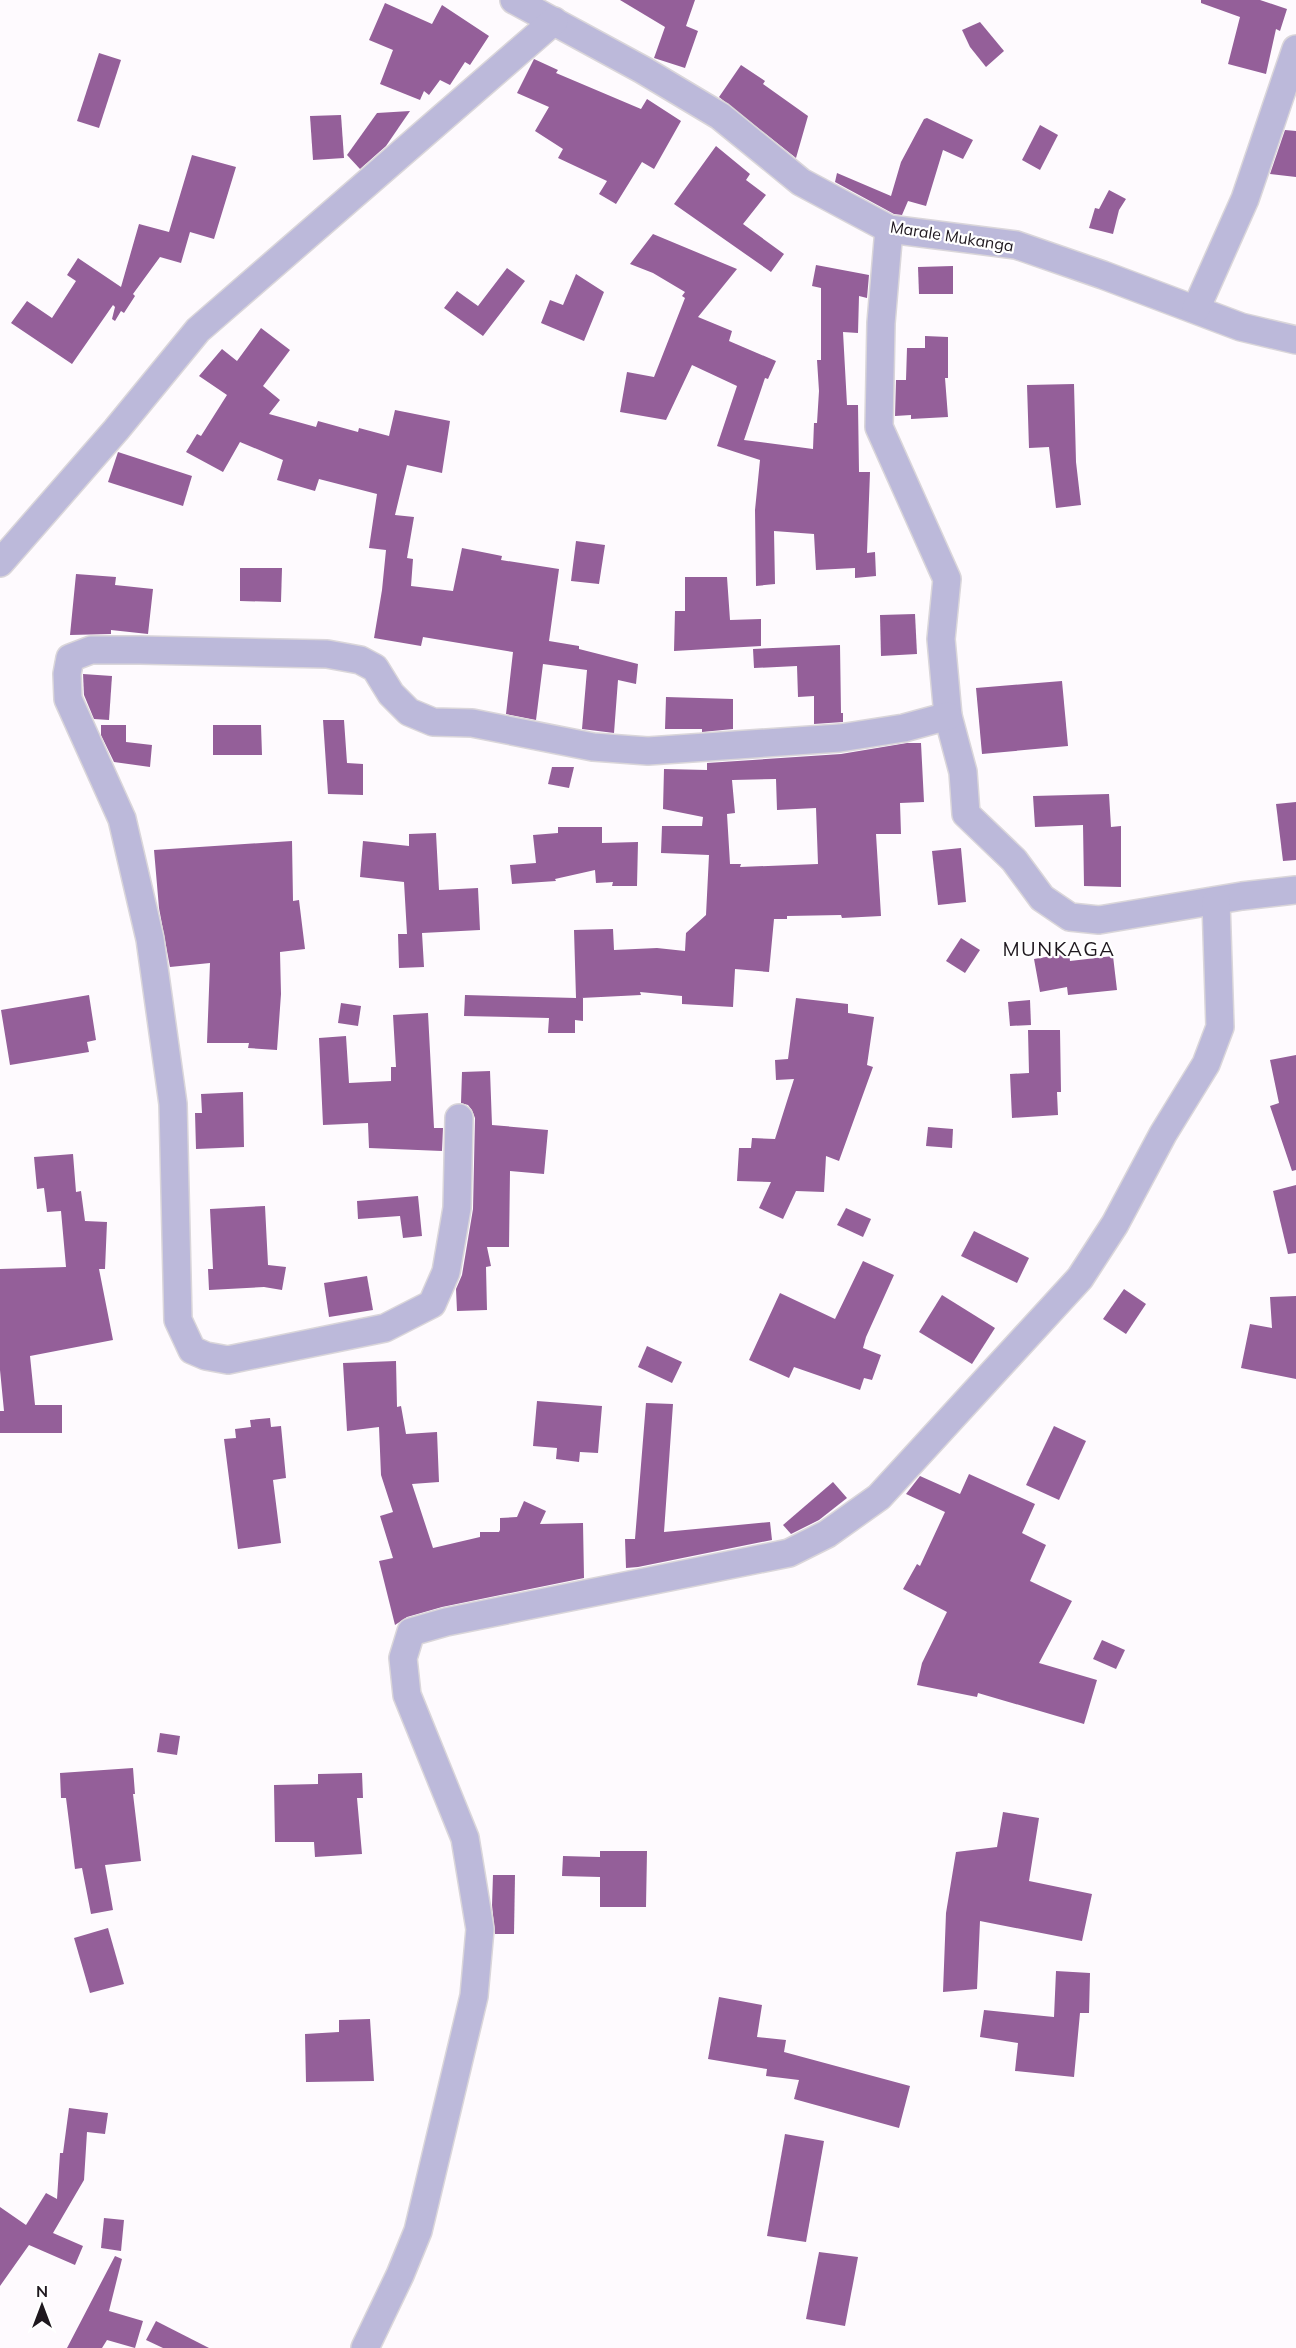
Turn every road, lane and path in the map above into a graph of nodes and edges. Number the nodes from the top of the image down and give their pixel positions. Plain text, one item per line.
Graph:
1 (514, 0) edge
2 (554, 21) junction
3 (1296, 49) edge
4 (889, 229) junction
5 (1196, 309) junction
6 (1296, 340) edge
7 (0, 563) edge
8 (948, 716) junction
9 (1296, 890) edge
10 (1216, 901) junction
11 (459, 1118) dead end
12 (365, 2348) edge

1 - 2 street, Marale Mukanga
2 - 4 street, Marale Mukanga
2 - 7 street
3 - 5 street
4 - 5 street, Marale Mukanga
4 - 8 street
5 - 6 street, Marale Mukanga
8 - 10 street
8 - 11 street
9 - 10 street
10 - 12 street

